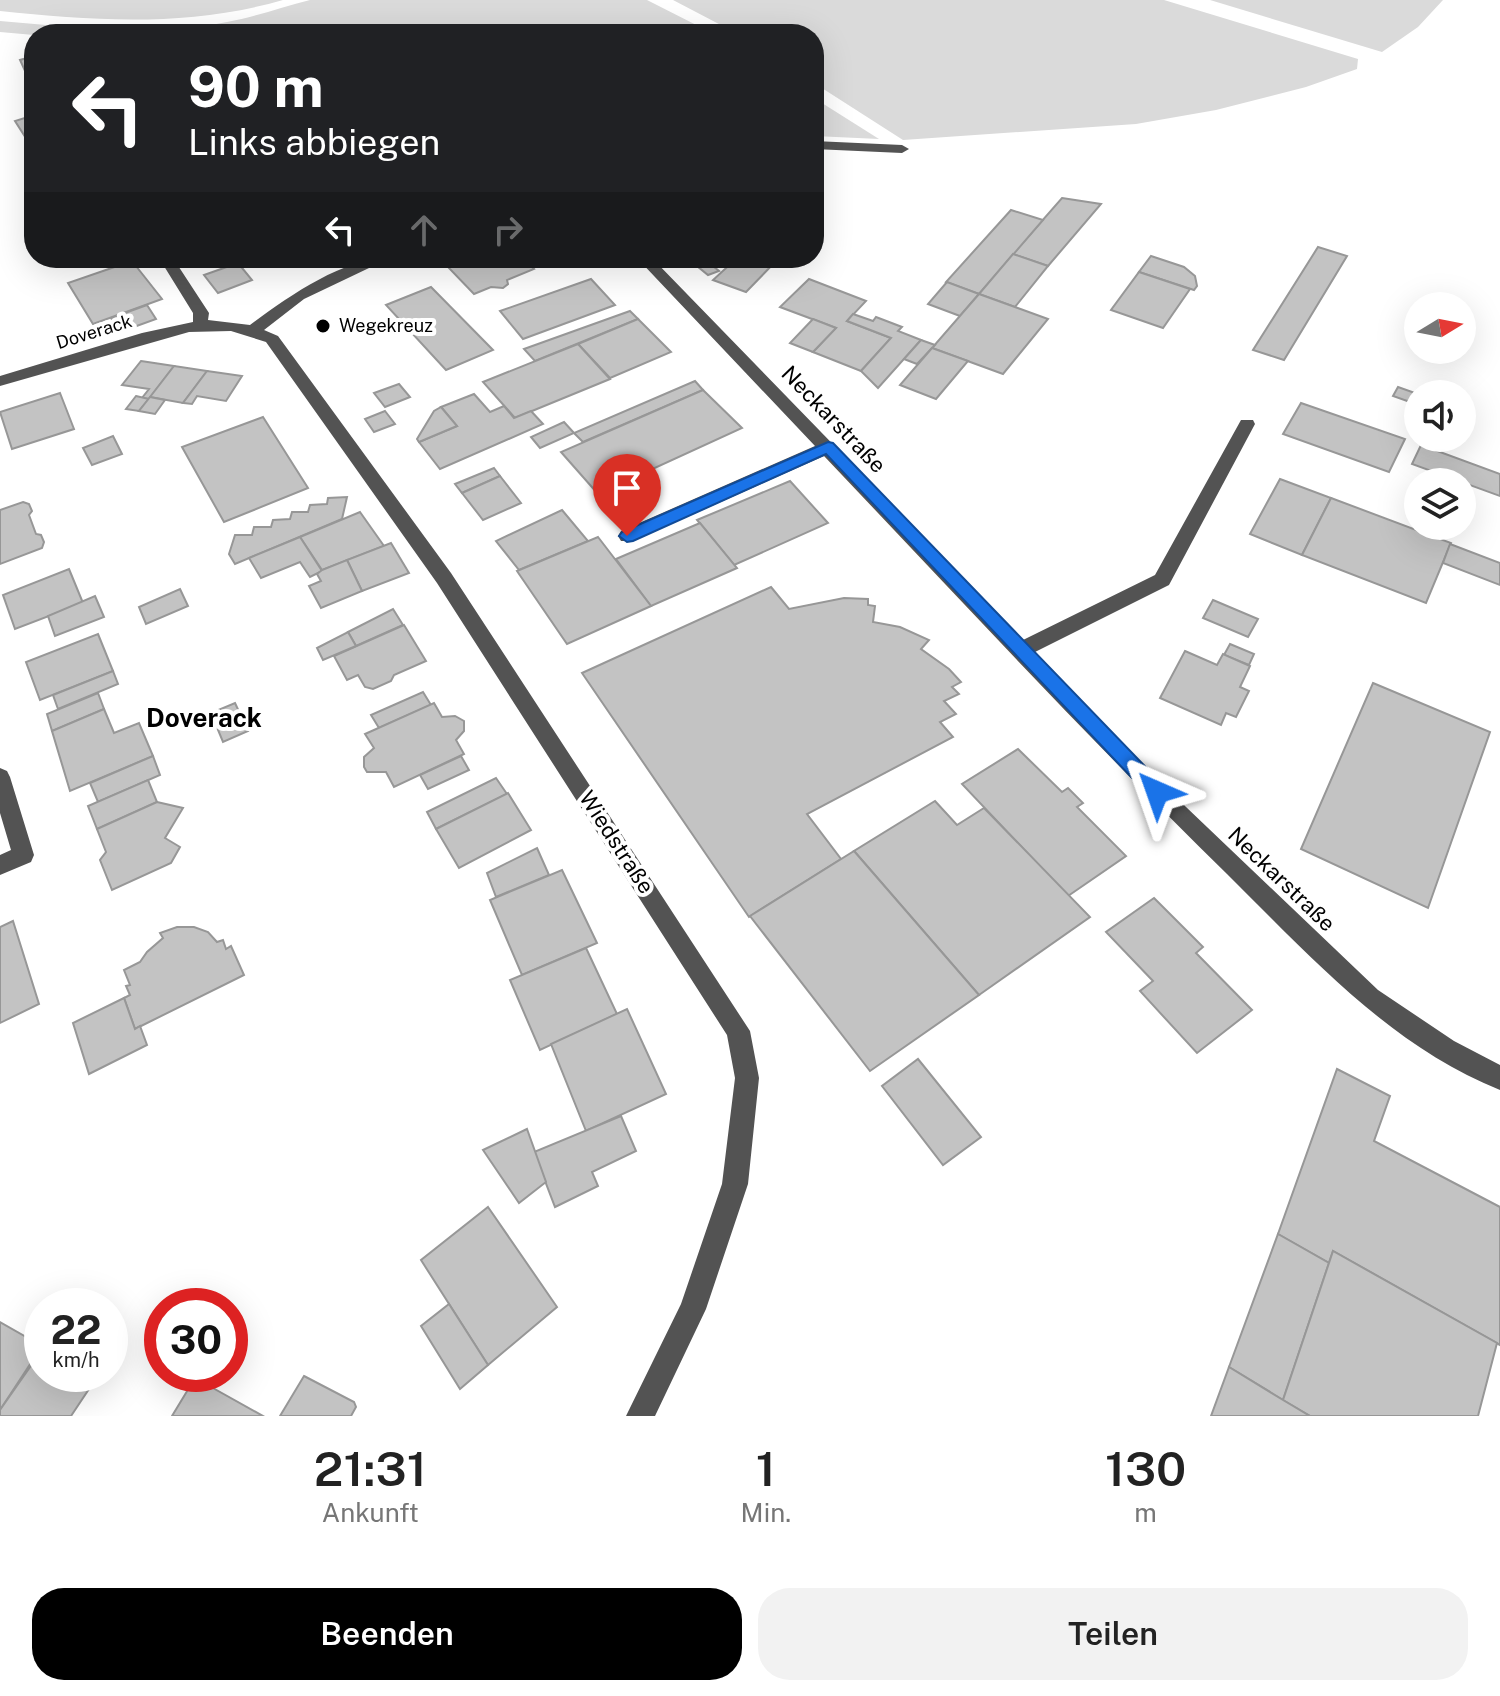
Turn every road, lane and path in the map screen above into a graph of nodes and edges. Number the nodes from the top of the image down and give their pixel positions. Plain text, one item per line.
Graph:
1 (824, 145) edge
2 (902, 149) dead end
3 (172, 268) edge
4 (361, 268) edge
5 (654, 268) edge
6 (200, 325) junction
7 (254, 330) junction
8 (0, 381) edge
9 (1247, 424) dead end
10 (828, 447) junction
11 (627, 536) dead end
12 (1023, 649) junction
13 (0, 777) edge
14 (0, 865) edge
15 (1500, 1078) edge
16 (640, 1416) edge

1 - 2 street
3 - 6 street
4 - 7 street
5 - 10 street, Neckarstraße
6 - 7 street, Doverack
6 - 8 street, Doverack
7 - 16 street, Wiedstraße
9 - 12 street
10 - 11 street
10 - 12 street, Neckarstraße
12 - 15 street, Neckarstraße
13 - 14 street

